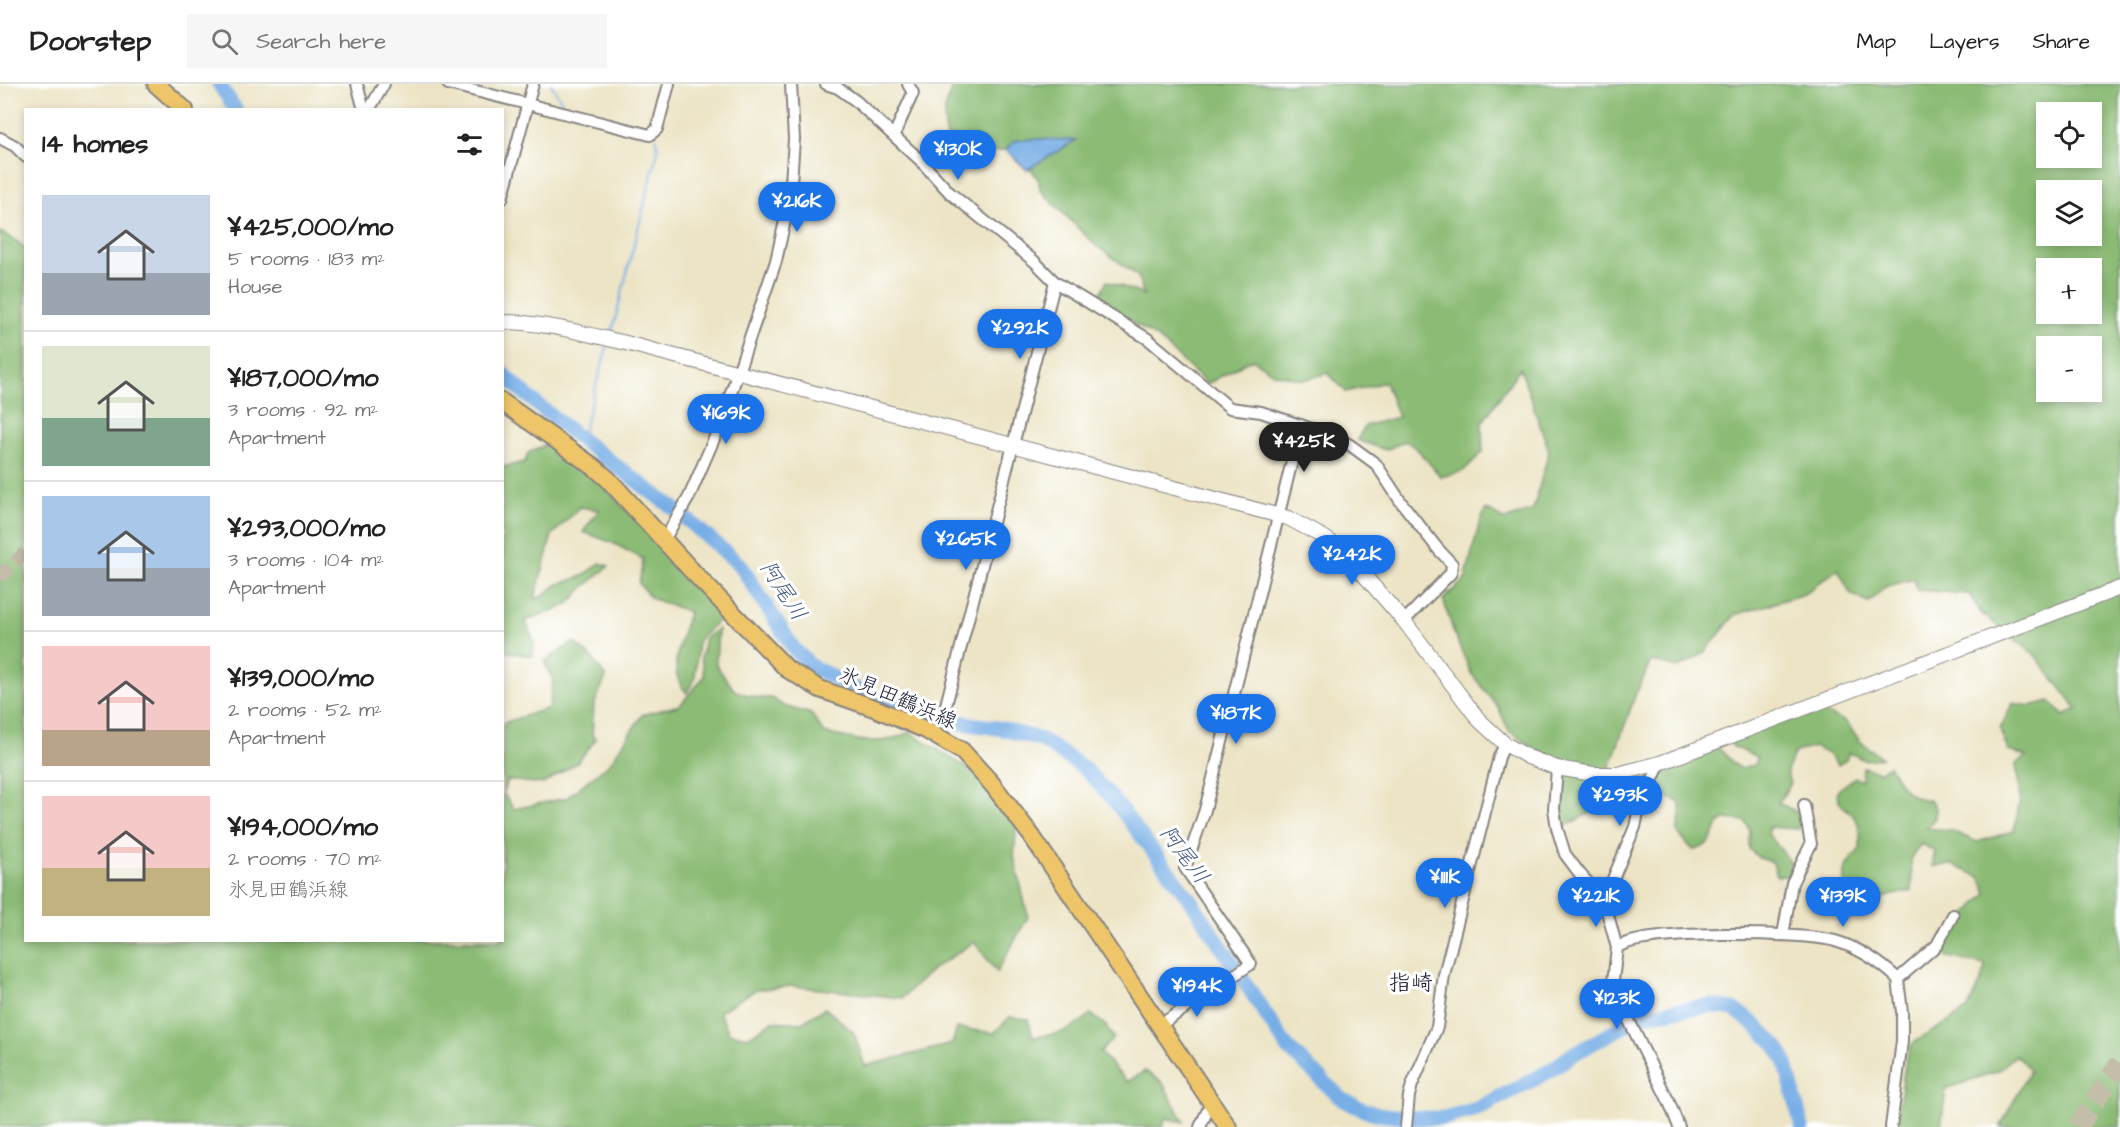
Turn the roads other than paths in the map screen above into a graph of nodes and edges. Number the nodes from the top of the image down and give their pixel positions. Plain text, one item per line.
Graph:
1 (156, 84) edge
2 (357, 84) edge
3 (384, 84) edge
4 (448, 84) edge
5 (533, 84) edge
6 (669, 84) edge
7 (791, 84) edge
8 (826, 84) edge
9 (853, 84) edge
10 (908, 84) edge
11 (848, 95) junction
12 (527, 103) junction
13 (181, 108) edge
14 (363, 108) edge
15 (370, 108) edge
16 (894, 135) junction
17 (0, 138) edge
18 (24, 155) edge
19 (504, 191) edge
20 (1055, 282) junction
21 (504, 322) edge
22 (738, 373) junction
23 (504, 403) edge
24 (1302, 425) junction
25 (1013, 445) junction
26 (1278, 514) junction
27 (668, 534) junction
28 (2120, 588) edge
29 (1404, 621) junction
30 (946, 705) dead end
31 (1505, 744) junction
32 (1660, 763) junction
33 (1557, 768) junction
34 (1804, 805) dead end
35 (1604, 900) junction
36 (1953, 915) dead end
37 (1783, 935) junction
38 (1617, 948) junction
39 (1898, 979) junction
40 (1160, 1024) junction
41 (1212, 1101) junction
42 (1407, 1120) edge
43 (1200, 1127) edge
44 (1228, 1127) edge
45 (1679, 1127) edge
46 (1891, 1127) edge

1 - 13 main road
2 - 14 street
3 - 15 street
4 - 12 street
5 - 12 street
6 - 12 street
7 - 22 street
8 - 11 street
9 - 11 street
10 - 16 street
11 - 16 street
12 - 19 street
16 - 20 street
17 - 18 street
20 - 24 street
20 - 25 street
21 - 22 street
22 - 25 street
22 - 27 street
23 - 27 main road, 氷見田鶴浜線
24 - 26 street
24 - 29 street
25 - 26 street
25 - 30 street
26 - 29 street
26 - 40 street
27 - 40 main road, 氷見田鶴浜線
28 - 32 street
29 - 31 street
31 - 33 street
31 - 42 street
32 - 33 street
32 - 35 street
33 - 35 street
34 - 37 street
35 - 38 street
36 - 39 street
37 - 38 street
37 - 39 street
38 - 45 street
39 - 46 street
40 - 41 main road, 氷見田鶴浜線
41 - 43 street
41 - 44 main road, 氷見田鶴浜線

